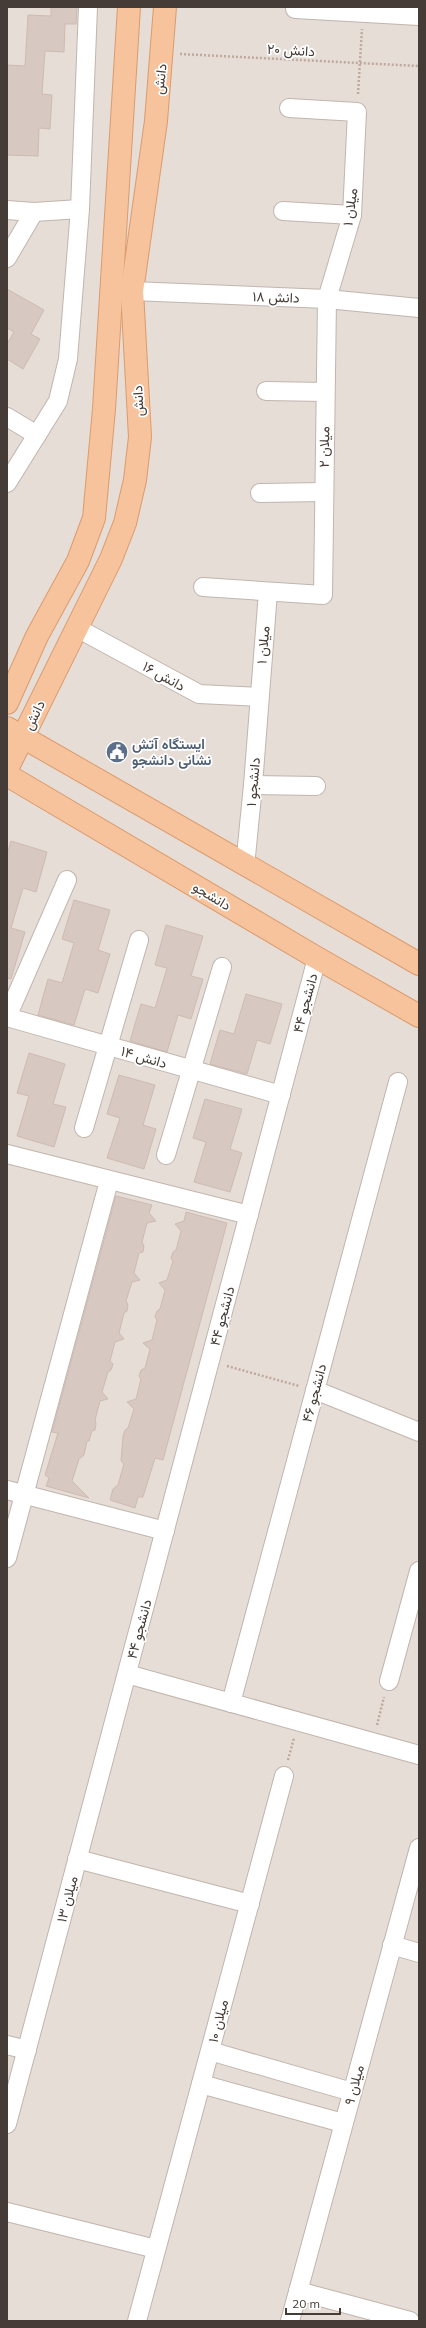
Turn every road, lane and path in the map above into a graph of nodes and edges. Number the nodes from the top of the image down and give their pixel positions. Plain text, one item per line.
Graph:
1 (88, 7) edge
2 (128, 7) edge
3 (165, 7) edge
4 (295, 9) dead end
5 (363, 10) edge
6 (419, 16) edge
7 (162, 53) junction
8 (360, 63) junction
9 (419, 66) edge
10 (289, 108) dead end
11 (357, 112) junction
12 (121, 115) junction
13 (156, 121) junction
14 (80, 209) junction
15 (7, 210) edge
16 (283, 211) dead end
17 (34, 212) junction
18 (352, 215) junction
19 (7, 258) edge
20 (132, 291) junction
21 (327, 299) junction
22 (419, 308) edge
23 (266, 391) dead end
24 (325, 392) junction
25 (7, 417) edge
26 (37, 435) junction
27 (7, 483) edge
28 (323, 492) junction
29 (260, 493) dead end
30 (203, 587) dead end
31 (268, 592) junction
32 (77, 628) junction
33 (259, 697) junction
34 (7, 703) edge
35 (15, 732) edge
36 (7, 769) edge
37 (7, 775) edge
38 (253, 785) junction
39 (316, 786) dead end
40 (245, 866) junction
41 (67, 880) dead end
42 (139, 940) dead end
43 (317, 958) junction
44 (419, 964) edge
45 (222, 966) dead end
46 (419, 1016) edge
47 (7, 1017) edge
48 (108, 1046) junction
49 (191, 1070) junction
50 (398, 1082) dead end
51 (281, 1096) junction
52 (84, 1128) dead end
53 (7, 1154) edge
54 (166, 1155) dead end
55 (109, 1181) junction
56 (249, 1215) junction
57 (210, 1362) junction
58 (315, 1390) junction
59 (419, 1432) edge
60 (7, 1490) edge
61 (24, 1495) junction
62 (165, 1531) junction
63 (7, 1558) edge
64 (419, 1571) edge
65 (127, 1674) junction
66 (388, 1681) joint
67 (231, 1703) junction
68 (299, 1722) junction
69 (372, 1742) junction
70 (419, 1755) edge
71 (284, 1776) joint
72 (419, 1848) edge
73 (78, 1859) junction
74 (250, 1904) junction
75 (392, 1946) junction
76 (419, 1953) edge
77 (7, 2045) edge
78 (27, 2050) junction
79 (210, 2051) junction
80 (201, 2084) junction
81 (352, 2092) junction
82 (344, 2123) junction
83 (7, 2124) edge
84 (7, 2212) edge
85 (156, 2249) junction
86 (298, 2291) junction
87 (137, 2321) edge
88 (290, 2321) edge
89 (410, 2321) edge

1 - 14 street
2 - 12 main road
3 - 7 main road, دانش
4 - 5 street
5 - 6 street
5 - 8 path
7 - 8 path, دانش ۲۰
7 - 13 main road, دانش
8 - 9 path, دانش ۲۰
8 - 11 path
10 - 11 street
11 - 18 street, میلان ۱
12 - 13 main road
12 - 34 main road
13 - 20 main road, دانش
14 - 17 street
14 - 26 street
15 - 17 street
16 - 18 street
17 - 19 street
18 - 21 street, میلان ۱
20 - 21 street, دانش ۱۸
20 - 32 main road, دانش
21 - 22 street, دانش ۱۸
21 - 24 street, میلان ۲
23 - 24 street
24 - 28 street, میلان ۲
25 - 26 street
26 - 27 street
28 - 29 street
28 - 31 street, میلان ۲
30 - 31 street
31 - 33 street, میلان ۱
32 - 33 street, دانش ۱۶
32 - 35 main road, دانش
33 - 38 street, دانشجو ۱
35 - 36 main road, دانش
35 - 40 main road
37 - 43 main road, دانشجو
38 - 39 street
38 - 40 street, دانشجو ۱
40 - 44 main road
41 - 47 street
42 - 48 street
43 - 46 main road, دانشجو
43 - 51 street, دانشجو ۴۴
45 - 49 street
47 - 48 street, دانش ۱۴
48 - 49 street, دانش ۱۴
48 - 52 street
49 - 51 street, دانش ۱۴
49 - 54 street
50 - 58 street, دانشجو ۴۶
51 - 56 street, دانشجو ۴۴
53 - 55 street
55 - 56 street
55 - 61 street
56 - 57 street, دانشجو ۴۴
57 - 58 path
57 - 62 street, دانشجو ۴۴
58 - 59 street
58 - 67 street, دانشجو ۴۶
60 - 61 street
61 - 62 street
61 - 63 street
62 - 65 street, دانشجو ۴۴
64 - 66 street
65 - 67 street
65 - 73 street, میلان ۱۳
66 - 69 path
67 - 68 street
68 - 69 street
68 - 71 path
69 - 70 street
71 - 74 street, میلان ۱۰
72 - 75 street, میلان ۹
73 - 74 street
73 - 78 street, میلان ۱۳
74 - 79 street, میلان ۱۰
75 - 76 street
75 - 81 street, میلان ۹
77 - 78 street
78 - 83 street, میلان ۱۳
79 - 80 street, میلان ۱۰
79 - 81 street
80 - 82 street
80 - 85 street, میلان ۱۰
81 - 82 street, میلان ۹
82 - 86 street, میلان ۹
84 - 85 street
85 - 87 street, میلان ۱۰
86 - 88 street, میلان ۹
86 - 89 street

